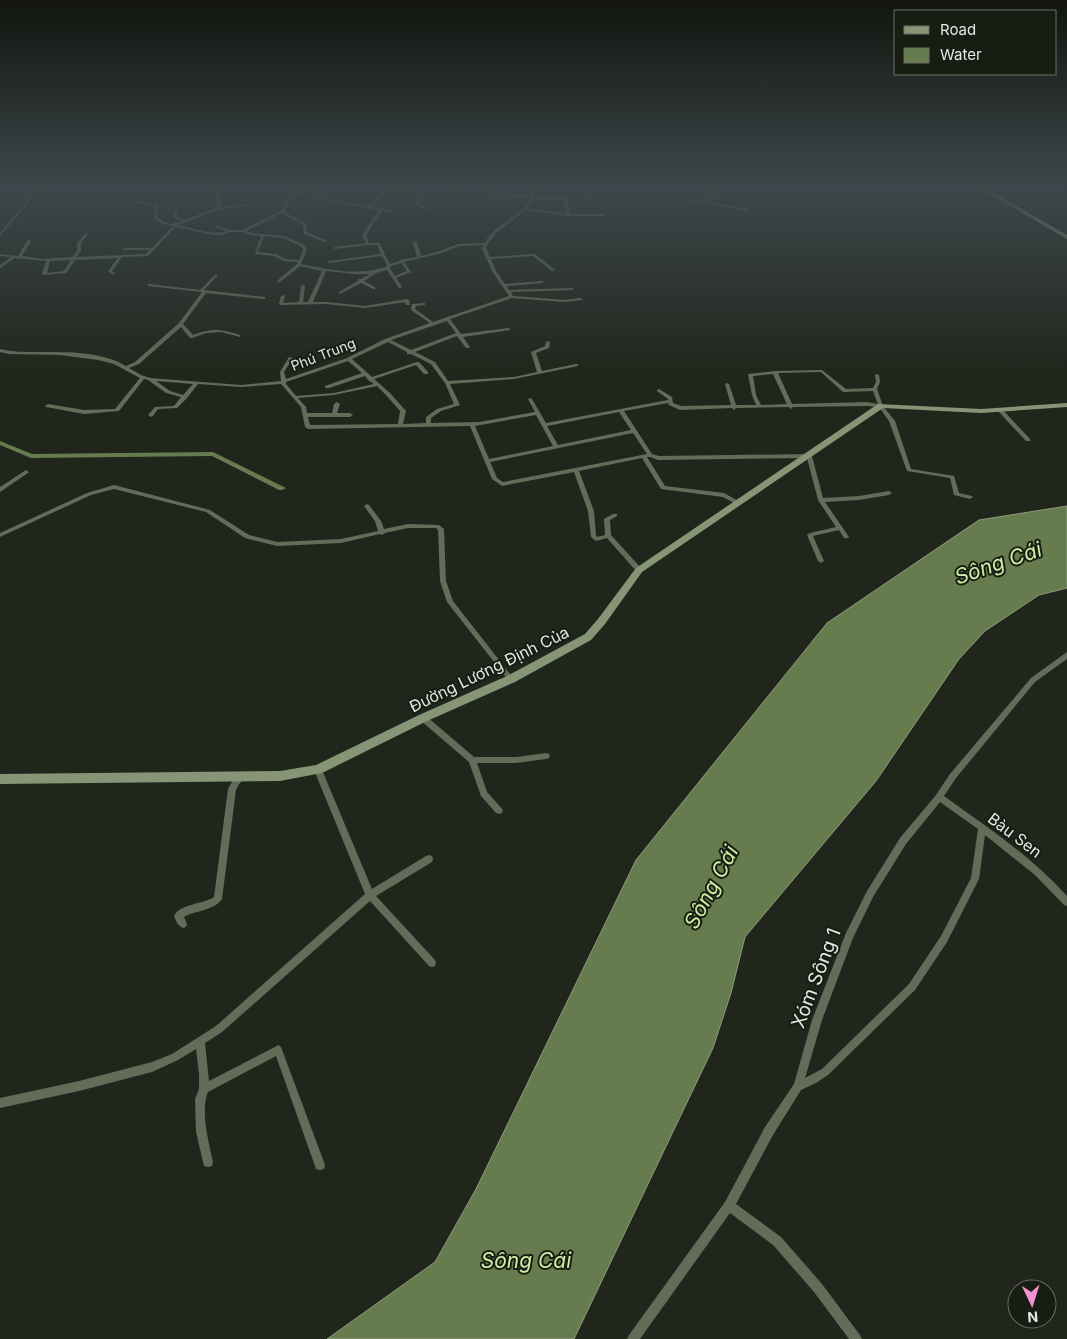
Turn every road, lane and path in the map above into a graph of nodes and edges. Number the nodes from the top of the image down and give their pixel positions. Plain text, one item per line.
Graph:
1 (25, 248) edge
2 (79, 248) edge
3 (258, 248) edge
4 (305, 248) edge
5 (381, 248) edge
6 (417, 248) edge
7 (449, 248) edge
8 (485, 248) edge
9 (124, 249) dead end
10 (154, 249) joint
11 (0, 255) edge
12 (383, 255) junction
13 (120, 256) junction
14 (419, 257) junction
15 (13, 258) junction
16 (19, 258) junction
17 (487, 258) junction
18 (49, 259) junction
19 (72, 259) junction
20 (400, 261) junction
21 (329, 262) dead end
22 (299, 263) junction
23 (0, 267) edge
24 (388, 267) junction
25 (553, 270) dead end
26 (324, 271) junction
27 (376, 272) junction
28 (113, 274) dead end
29 (216, 275) dead end
30 (395, 277) junction
31 (359, 280) junction
32 (279, 281) dead end
33 (542, 282) dead end
34 (505, 285) junction
35 (149, 286) dead end
36 (303, 286) dead end
37 (400, 287) dead end
38 (374, 288) dead end
39 (572, 289) dead end
40 (203, 291) junction
41 (510, 292) junction
42 (340, 293) dead end
43 (283, 296) dead end
44 (512, 297) junction
45 (262, 298) dead end
46 (580, 298) dead end
47 (310, 303) junction
48 (301, 304) junction
49 (408, 304) dead end
50 (423, 304) dead end
51 (448, 319) junction
52 (181, 324) junction
53 (433, 324) junction
54 (508, 328) dead end
55 (459, 335) junction
56 (238, 336) dead end
57 (387, 340) junction
58 (548, 342) dead end
59 (468, 348) dead end
60 (0, 350) edge
61 (409, 352) junction
62 (291, 358) dead end
63 (349, 359) junction
64 (576, 365) dead end
65 (125, 368) junction
66 (774, 372) junction
67 (426, 373) dead end
68 (540, 373) junction
69 (365, 374) junction
70 (877, 375) dead end
71 (142, 378) junction
72 (150, 379) junction
73 (370, 379) junction
74 (197, 382) junction
75 (282, 382) junction
76 (447, 383) junction
77 (727, 384) dead end
78 (376, 385) junction
79 (327, 387) dead end
80 (875, 389) junction
81 (659, 390) dead end
82 (184, 397) junction
83 (296, 397) junction
84 (530, 399) dead end
85 (670, 401) junction
86 (337, 404) dead end
87 (1067, 404) edge
88 (48, 406) dead end
89 (881, 406) junction
90 (759, 407) junction
91 (790, 407) junction
92 (734, 408) junction
93 (1000, 410) junction
94 (621, 411) junction
95 (537, 413) junction
96 (152, 415) dead end
97 (305, 415) junction
98 (334, 415) junction
99 (350, 415) dead end
100 (429, 425) junction
101 (472, 425) junction
102 (544, 425) junction
103 (400, 426) junction
104 (634, 431) junction
105 (1028, 440) dead end
106 (556, 446) junction
107 (647, 456) junction
108 (808, 456) junction
109 (487, 462) junction
110 (576, 470) junction
111 (26, 472) dead end
112 (0, 490) edge
113 (889, 493) dead end
114 (970, 497) dead end
115 (821, 500) junction
116 (738, 503) junction
117 (367, 506) dead end
118 (615, 515) dead end
119 (840, 528) junction
120 (382, 533) junction
121 (0, 535) edge
122 (608, 536) junction
123 (846, 537) dead end
124 (821, 561) dead end
125 (639, 570) junction
126 (1067, 655) edge
127 (511, 679) junction
128 (423, 718) junction
129 (546, 756) dead end
130 (472, 760) junction
131 (318, 770) junction
132 (242, 777) junction
133 (0, 779) edge
134 (939, 798) junction
135 (499, 810) dead end
136 (982, 828) junction
137 (430, 859) dead end
138 (370, 895) junction
139 (1067, 902) edge
140 (183, 924) dead end
141 (432, 963) dead end
142 (200, 1041) junction
143 (798, 1086) junction
144 (204, 1089) junction
145 (0, 1103) edge
146 (208, 1162) dead end
147 (320, 1165) dead end
148 (729, 1206) junction
149 (632, 1339) edge
150 (856, 1339) edge

1 - 16 street
2 - 19 street
3 - 22 street
4 - 22 street
5 - 12 street
6 - 14 street
7 - 14 street
8 - 17 street
9 - 10 street
10 - 13 street
11 - 15 street
12 - 21 street
12 - 24 street
13 - 19 street
13 - 28 street
14 - 20 street
15 - 16 street
15 - 23 street
16 - 18 street
17 - 25 street
17 - 34 street
18 - 19 street
18 - 19 street
20 - 24 street
20 - 30 street
22 - 26 street
22 - 32 street
24 - 27 street
24 - 30 street
26 - 27 street
26 - 47 street
27 - 31 street
29 - 40 street
30 - 37 street
31 - 38 street
31 - 42 street
33 - 34 street
34 - 41 street
35 - 40 street
36 - 48 street
39 - 41 street
40 - 45 street
40 - 52 street
41 - 44 street
43 - 48 street
44 - 46 street
44 - 51 street, Phú Trung
47 - 48 street
47 - 49 street
50 - 53 street
51 - 53 street, Phú Trung
51 - 55 street
52 - 56 street
52 - 65 street
53 - 57 street, Phú Trung
54 - 55 street
55 - 59 street
55 - 61 street
57 - 61 street
57 - 63 street, Phú Trung
58 - 68 street
60 - 65 street, Phú Trung
61 - 76 street
62 - 75 street
63 - 69 street
63 - 75 street, Phú Trung
64 - 68 street
65 - 71 street, Phú Trung
66 - 80 street
66 - 90 street
66 - 91 street
67 - 73 street
68 - 76 street
69 - 73 street
69 - 79 street
70 - 80 street
71 - 72 street, Phú Trung
71 - 88 street
72 - 74 street, Phú Trung
72 - 82 street
73 - 78 street
74 - 75 street, Phú Trung
74 - 82 street
75 - 83 street
76 - 100 street
77 - 92 street
78 - 83 street
78 - 103 street
80 - 89 street
81 - 85 street
82 - 96 street
83 - 97 street
84 - 95 street
85 - 92 street
85 - 94 street
86 - 98 street
87 - 93 street
89 - 91 street
89 - 93 street
89 - 108 street, Đường Lương Định Của
89 - 114 street
90 - 91 street
90 - 92 street
93 - 105 street
94 - 102 street
94 - 104 street
95 - 101 street
95 - 102 street
97 - 98 street
97 - 103 street
98 - 99 street
100 - 101 street
100 - 103 street
101 - 109 street
102 - 106 street
104 - 106 street
104 - 107 street
106 - 109 street
107 - 108 street
107 - 110 street
107 - 116 street
108 - 115 street
108 - 116 street, Đường Lương Định Của
109 - 110 street
110 - 122 street
111 - 112 street
113 - 115 street
115 - 119 street
116 - 125 street, Đường Lương Định Của
117 - 120 street
118 - 122 street
119 - 123 street
119 - 124 street
120 - 121 street
120 - 127 street
122 - 125 street
125 - 127 street, Đường Lương Định Của
126 - 134 street, Xóm Sông 1
127 - 128 street, Đường Lương Định Của
128 - 130 street
128 - 131 street, Đường Lương Định Của
129 - 130 street
130 - 135 street
131 - 132 street, Đường Lương Định Của
131 - 138 street
132 - 133 street, Đường Lương Định Của
132 - 140 street
134 - 136 street, Bàu Sen
134 - 143 street, Xóm Sông 1
136 - 139 street, Bàu Sen
136 - 143 street
137 - 138 street
138 - 141 street
138 - 142 street
142 - 144 street
142 - 145 street
143 - 148 street, Xóm Sông 1
144 - 146 street
144 - 147 street
148 - 149 street, Xóm Sông 1
148 - 150 street

